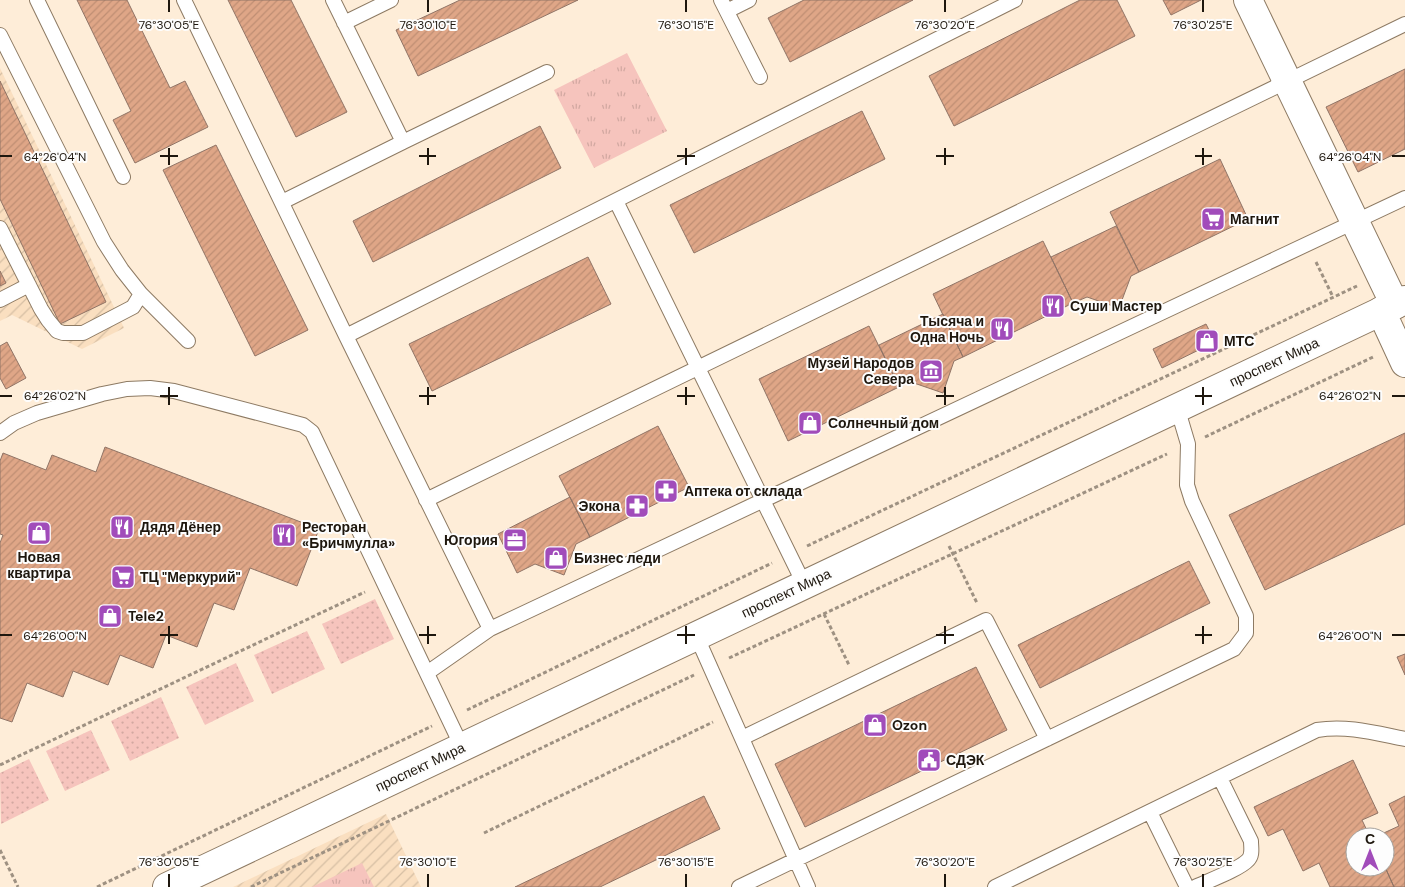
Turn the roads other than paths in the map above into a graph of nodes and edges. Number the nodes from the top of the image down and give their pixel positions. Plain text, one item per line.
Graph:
1 (37, 0) edge
2 (184, 0) edge
3 (333, 0) edge
4 (391, 0) edge
5 (749, 0) edge
6 (1015, 0) edge
7 (1248, 0) edge
8 (724, 5) edge
9 (344, 22) junction
10 (1405, 24) edge
11 (0, 35) edge
12 (547, 72) dead end
13 (760, 77) dead end
14 (1287, 82) junction
15 (403, 142) junction
16 (123, 177) dead end
17 (1405, 198) edge
18 (616, 200) junction
19 (282, 202) junction
20 (1354, 222) junction
21 (0, 228) edge
22 (29, 286) junction
23 (141, 294) junction
24 (0, 300) edge
25 (1394, 305) edge
26 (346, 336) junction
27 (188, 341) dead end
28 (1401, 354) edge
29 (697, 368) junction
30 (1177, 407) junction
31 (0, 433) edge
32 (426, 500) junction
33 (765, 501) junction
34 (804, 584) junction
35 (490, 629) junction
36 (696, 635) junction
37 (427, 673) junction
38 (742, 738) junction
39 (1047, 739) junction
40 (1405, 739) edge
41 (462, 747) junction
42 (1220, 778) junction
43 (1150, 812) junction
44 (795, 860) junction
45 (167, 887) edge
46 (739, 887) edge
47 (808, 887) edge
48 (995, 887) edge
49 (1187, 887) edge
50 (1196, 887) edge

1 - 16 lane
2 - 19 lane
3 - 9 lane
4 - 9 lane
5 - 8 lane
6 - 18 lane
7 - 14 main road
8 - 13 lane
9 - 15 lane
10 - 14 lane
11 - 23 lane
12 - 15 lane
14 - 20 main road
14 - 29 lane
15 - 19 lane
17 - 20 lane
18 - 26 lane
18 - 29 lane
19 - 26 lane
20 - 25 main road
20 - 33 lane
21 - 22 lane
22 - 23 lane
22 - 24 lane
23 - 27 lane
25 - 28 main road
25 - 30 main road, проспект Мира
26 - 32 lane
29 - 32 lane
29 - 33 lane
30 - 34 main road, проспект Мира
30 - 39 lane
31 - 37 lane
32 - 35 lane
33 - 34 lane
33 - 35 lane
34 - 36 main road, проспект Мира
35 - 37 lane
36 - 38 lane
36 - 41 main road, проспект Мира
37 - 41 lane
38 - 39 lane
38 - 44 lane
39 - 44 lane
40 - 42 lane
41 - 45 main road, проспект Мира
42 - 43 lane
42 - 50 lane
43 - 48 lane
43 - 49 lane
44 - 46 lane
44 - 47 lane

